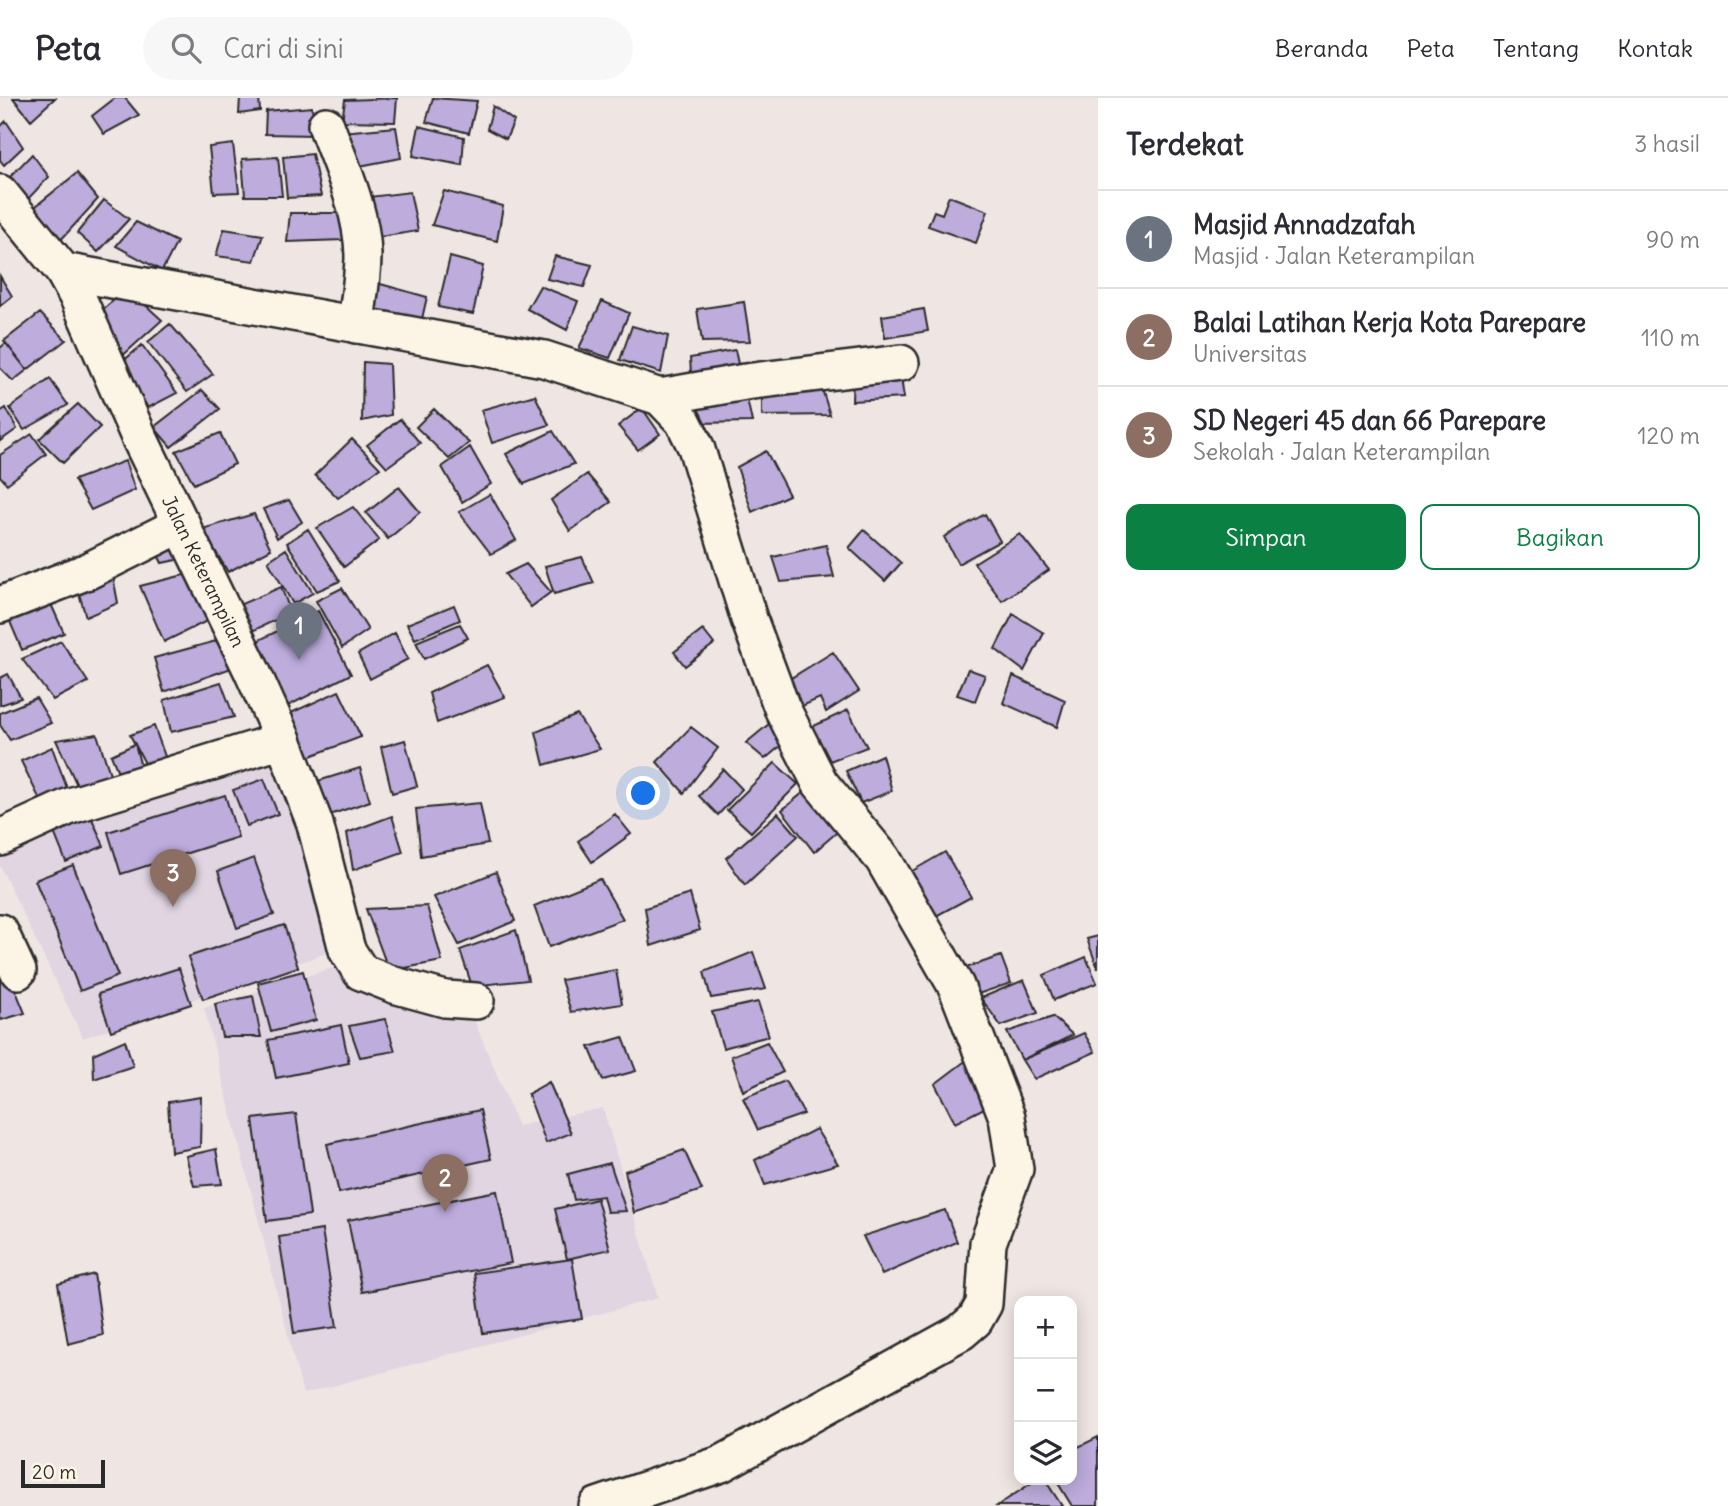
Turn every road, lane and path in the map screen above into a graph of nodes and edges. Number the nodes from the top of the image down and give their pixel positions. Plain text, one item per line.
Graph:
1 (326, 125) dead end
2 (0, 193) edge
3 (64, 271) junction
4 (356, 325) junction
5 (901, 363) dead end
6 (660, 397) junction
7 (182, 524) junction
8 (0, 605) edge
9 (283, 740) junction
10 (0, 838) edge
11 (0, 932) edge
12 (18, 971) dead end
13 (476, 1001) dead end
14 (597, 1506) edge

1 - 4 street
2 - 3 street, Jalan Keterampilan
3 - 4 street
3 - 7 street, Jalan Keterampilan
4 - 6 street
5 - 6 street
6 - 14 street
7 - 8 street
7 - 9 street, Jalan Keterampilan
9 - 10 street
9 - 13 street, Jalan Keterampilan
11 - 12 street

